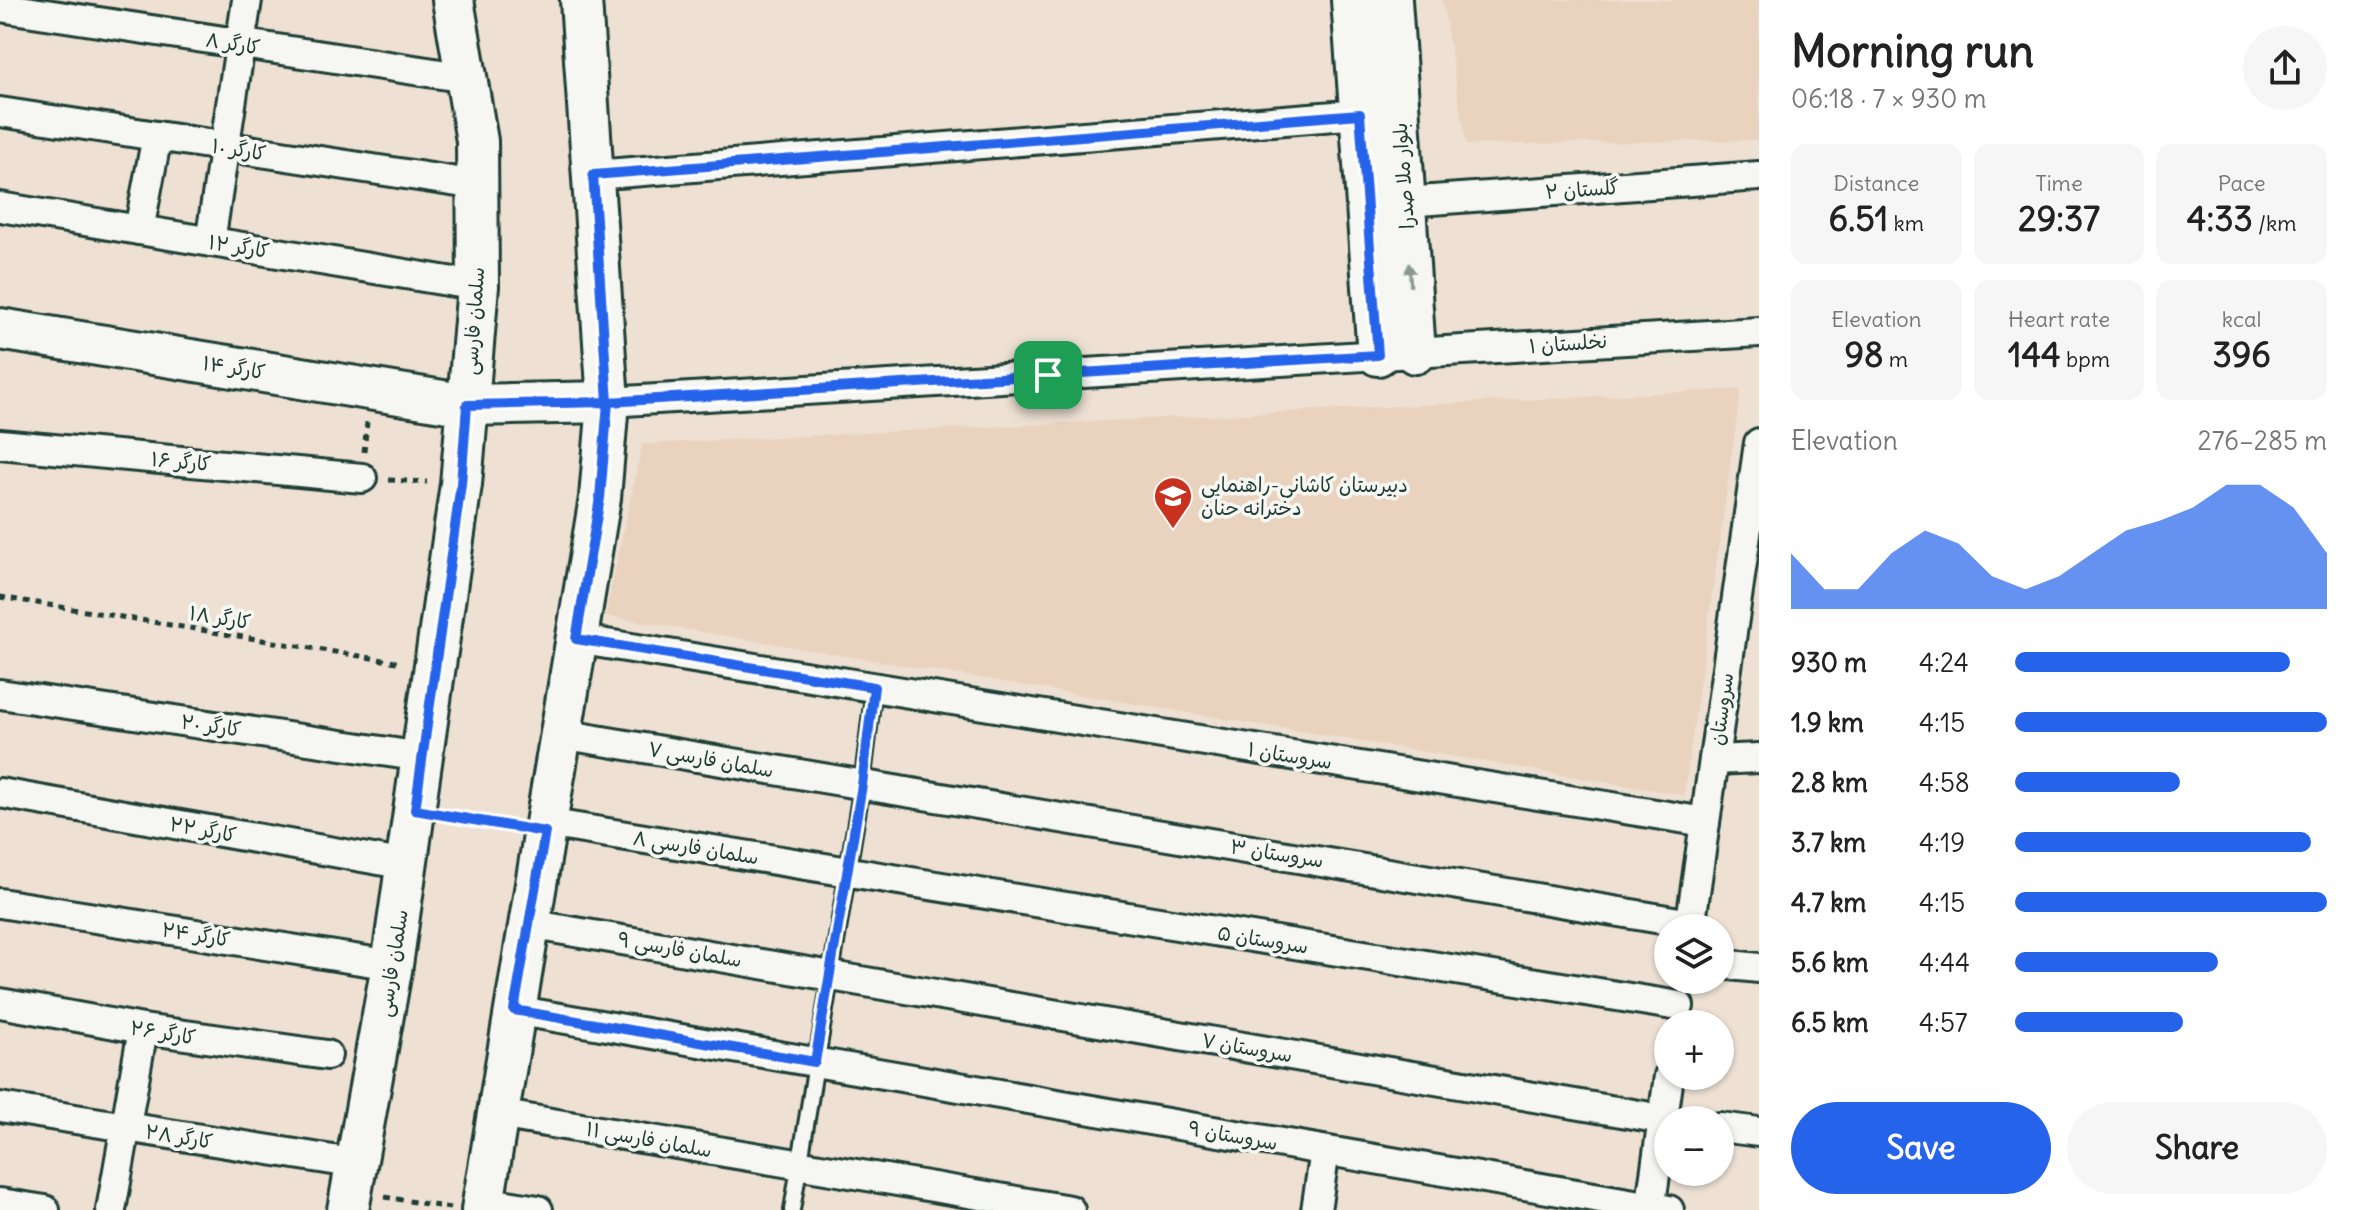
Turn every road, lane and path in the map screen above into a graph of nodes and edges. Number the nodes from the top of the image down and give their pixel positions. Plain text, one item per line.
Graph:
1 (247, 0) edge
2 (453, 0) edge
3 (581, 0) edge
4 (1352, 0) edge
5 (1391, 0) edge
6 (0, 7) edge
7 (239, 44) junction
8 (467, 78) junction
9 (0, 112) edge
10 (1360, 114) junction
11 (157, 136) junction
12 (226, 147) junction
13 (593, 175) junction
14 (1759, 176) edge
15 (477, 185) junction
16 (1405, 202) junction
17 (0, 207) edge
18 (139, 230) junction
19 (210, 242) junction
20 (478, 286) junction
21 (0, 329) edge
22 (1759, 332) edge
23 (1397, 354) junction
24 (370, 389) junction
25 (608, 402) junction
26 (467, 405) junction
27 (1759, 443) edge
28 (0, 444) edge
29 (362, 478) junction
30 (461, 484) junction
31 (1753, 528) edge
32 (0, 597) edge
33 (576, 639) junction
34 (435, 669) junction
35 (874, 687) junction
36 (0, 694) edge
37 (561, 734) junction
38 (422, 757) junction
39 (1759, 758) edge
40 (1714, 760) junction
41 (862, 785) junction
42 (0, 793) edge
43 (415, 810) junction
44 (1705, 822) junction
45 (545, 828) junction
46 (407, 865) junction
47 (847, 871) junction
48 (0, 903) edge
49 (1692, 914) edge
50 (1654, 920) edge
51 (529, 924) junction
52 (392, 965) junction
53 (1734, 965) edge
54 (1759, 968) edge
55 (831, 975) junction
56 (0, 1003) edge
57 (1679, 1003) edge
58 (514, 1010) junction
59 (143, 1029) junction
60 (327, 1055) dead end
61 (815, 1062) junction
62 (0, 1107) edge
63 (498, 1114) junction
64 (1654, 1118) edge
65 (126, 1128) junction
66 (1734, 1129) edge
67 (1759, 1132) edge
68 (1325, 1151) junction
69 (800, 1165) junction
70 (1659, 1186) edge
71 (352, 1188) edge
72 (0, 1203) edge
73 (476, 1207) edge
74 (1657, 1209) edge
75 (45, 1210) edge
76 (111, 1210) edge
77 (538, 1210) edge
78 (792, 1210) edge
79 (1070, 1210) edge
80 (1316, 1210) edge

1 - 7 street
2 - 8 street, سلمان فارسی
3 - 13 street
4 - 10 street, بلوار ملا صدرا
5 - 16 street, بلوار ملا صدرا
6 - 7 street, کارگر ۸
7 - 8 street, کارگر ۸
7 - 12 street
8 - 15 street, سلمان فارسی
9 - 11 street, کارگر ۱۰
10 - 13 street
10 - 23 street, بلوار ملا صدرا
11 - 12 street, کارگر ۱۰
11 - 18 street
12 - 15 street, کارگر ۱۰
12 - 19 street
13 - 25 street
14 - 16 street, گلستان ۲
15 - 20 street, سلمان فارسی
23 -> 16 street, بلوار ملا صدرا
17 - 18 street, کارگر ۱۲
18 - 19 street, کارگر ۱۲
19 - 20 street, کارگر ۱۲
20 - 26 street, سلمان فارسی
21 - 24 street, کارگر ۱۴
22 - 23 street, نخلستان ۱
23 - 25 street, نخلستان ۱
24 - 26 street, کارگر ۱۴
24 - 29 path
25 - 26 street, کارگر ۱۴
25 - 33 street
26 - 30 street, سلمان فارسی
27 - 31 street, سروستان
28 - 29 street, کارگر ۱۶
29 - 30 path
30 - 34 street, سلمان فارسی
31 - 40 street, سروستان
32 - 34 path, کارگر ۱۸
33 - 35 street, سروستان ۱
33 - 37 street
34 - 38 street, سلمان فارسی
35 - 41 lane
35 - 44 street, سروستان ۱
36 - 38 street, کارگر ۲۰
37 - 41 street, سلمان فارسی ۷
37 - 45 street
38 - 43 street, سلمان فارسی
39 - 40 street
40 - 44 street, سروستان
41 - 47 lane
41 - 50 street, سروستان ۳
42 - 46 street, کارگر ۲۲
43 - 45 path
43 - 46 street, سلمان فارسی
44 - 49 street, سروستان
45 - 47 street, سلمان فارسی ۸
45 - 51 street
46 - 52 street, سلمان فارسی
47 - 55 lane
47 - 57 street, سروستان ۵
48 - 52 street, کارگر ۲۴
51 - 55 street, سلمان فارسی ۹
51 - 58 street
52 - 71 street, سلمان فارسی
53 - 54 street
55 - 61 lane
55 - 64 street, سروستان ۷
56 - 59 street, کارگر ۲۶
58 - 61 street, سروستان ۹
58 - 63 street
59 - 60 street, کارگر ۲۶
59 - 65 street
61 - 68 street, سروستان ۹
61 - 69 lane
62 - 65 street, کارگر ۲۸
63 - 69 street, سلمان فارسی ۱۱
63 - 73 street
65 - 71 street, کارگر ۲۸
65 - 76 street
66 - 67 street
68 - 74 street, سروستان ۹
68 - 80 street
69 - 78 lane
69 - 79 street, سلمان فارسی ۱۱
70 - 74 street
71 - 73 path
72 - 75 street
73 - 77 street

